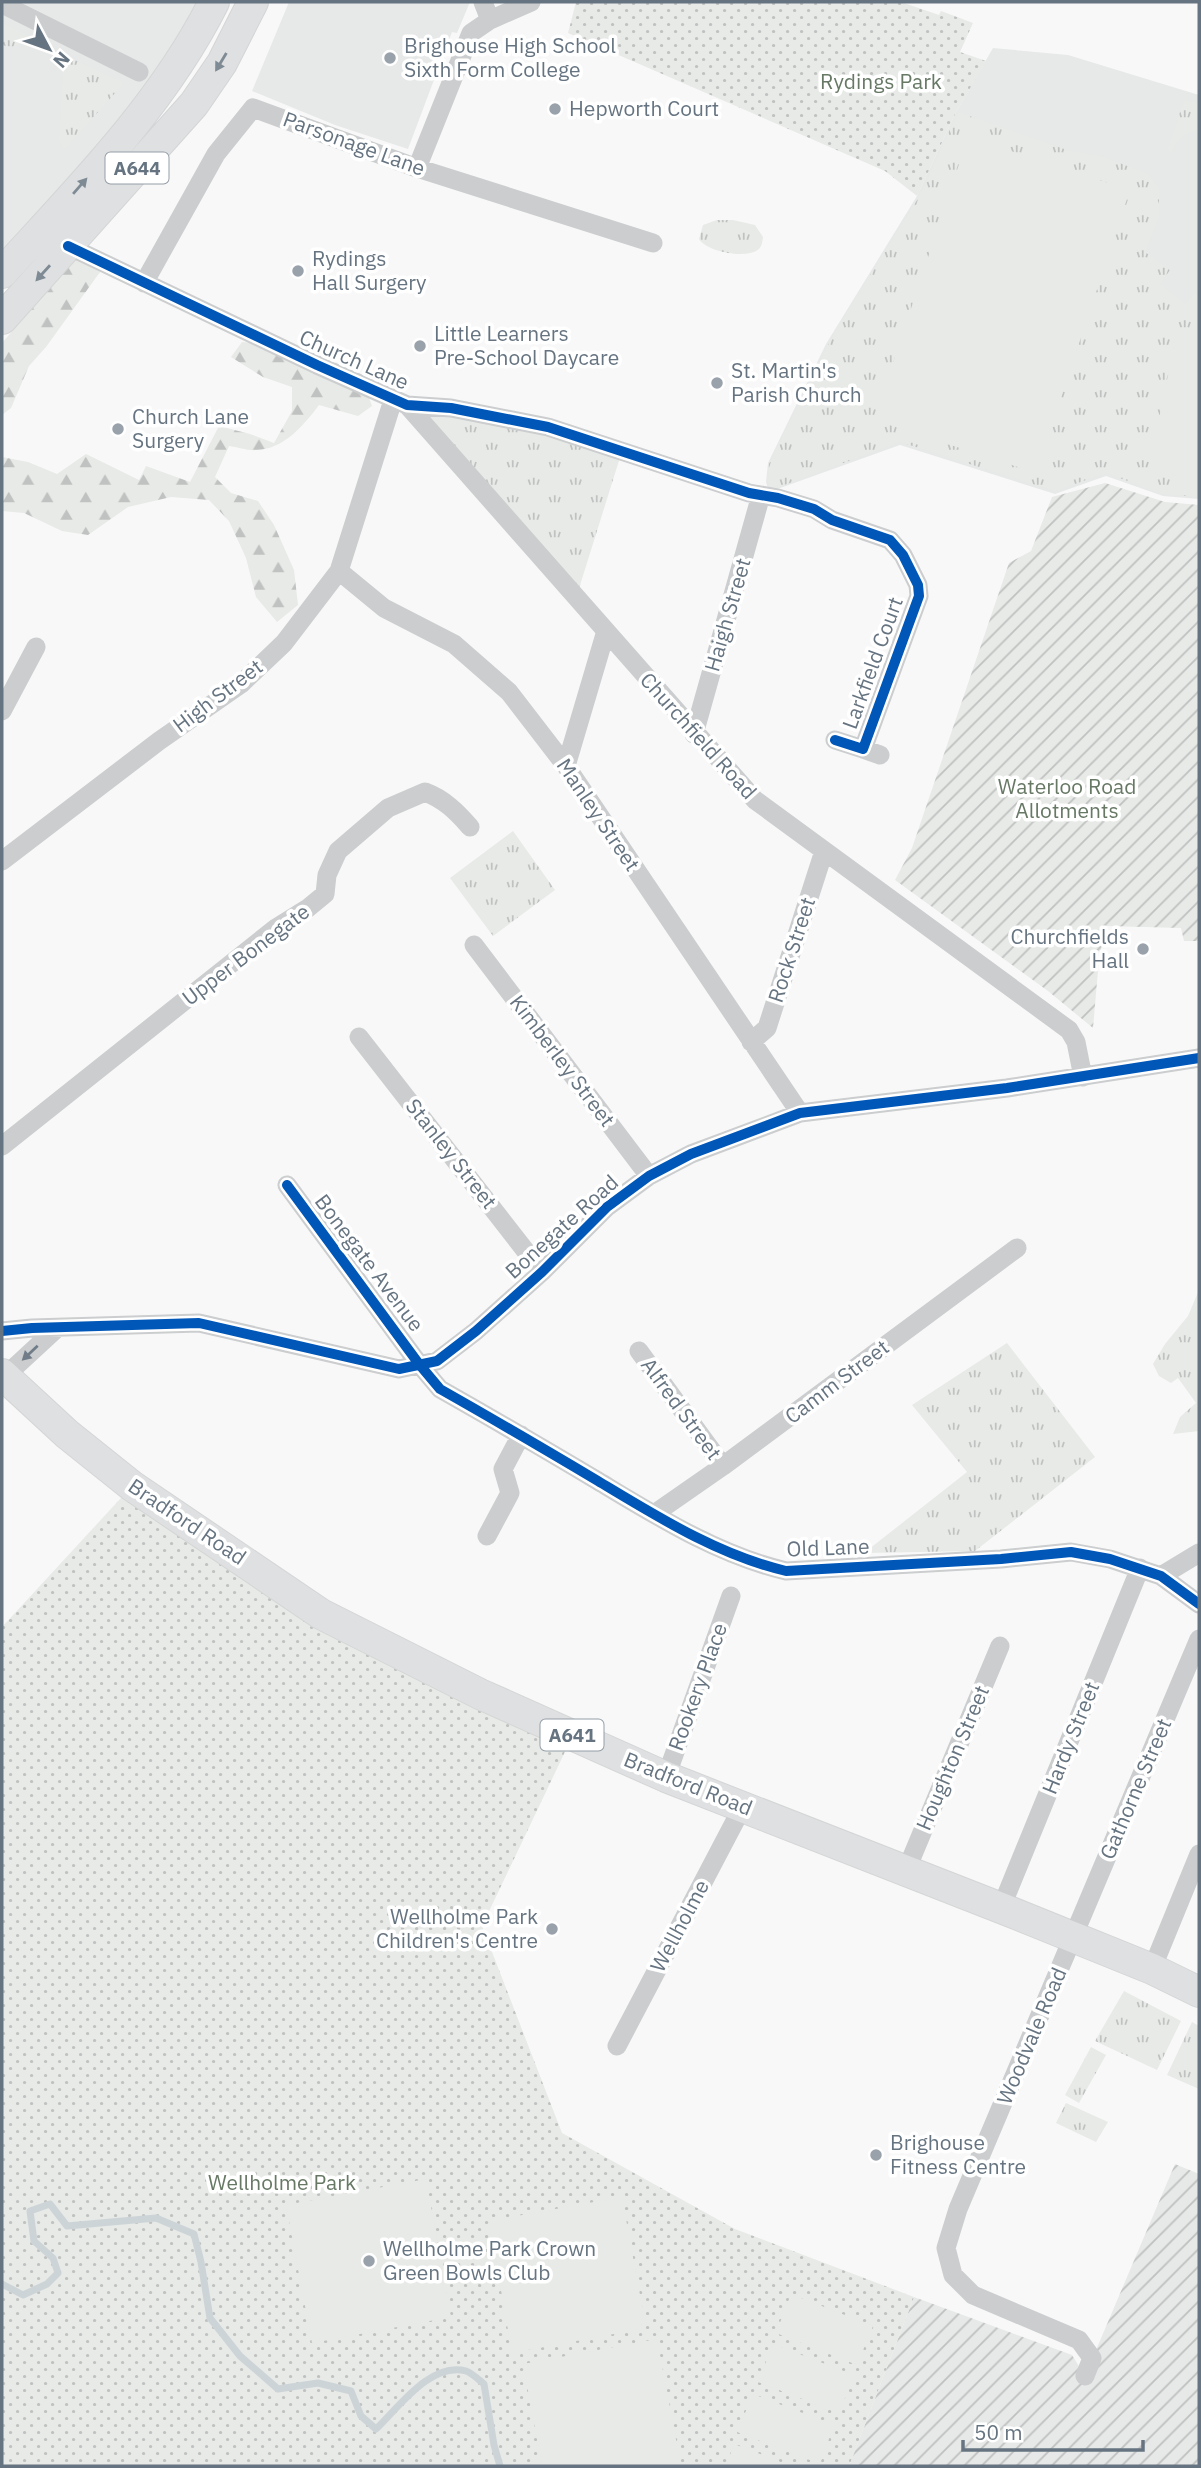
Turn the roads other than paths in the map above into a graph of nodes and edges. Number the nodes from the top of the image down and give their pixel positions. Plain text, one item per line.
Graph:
1 (214, 2) edge
2 (253, 2) edge
3 (531, 2) edge
4 (2, 5) edge
5 (486, 11) edge
6 (139, 72) dead end
7 (417, 167) junction
8 (653, 243) dead end
9 (68, 246) junction
10 (2, 273) edge
11 (144, 283) junction
12 (2, 319) edge
13 (400, 402) junction
14 (761, 495) junction
15 (339, 571) junction
16 (606, 631) junction
17 (36, 647) dead end
18 (2, 711) edge
19 (694, 734) junction
20 (835, 740) dead end
21 (566, 766) junction
22 (470, 827) dead end
23 (824, 851) junction
24 (4, 855) edge
25 (474, 945) dead end
26 (359, 1037) dead end
27 (751, 1042) junction
28 (1199, 1058) edge
29 (1083, 1077) junction
30 (800, 1114) junction
31 (2, 1146) edge
32 (649, 1176) junction
33 (287, 1185) dead end
34 (1017, 1248) dead end
35 (542, 1272) junction
36 (56, 1329) junction
37 (2, 1331) edge
38 (639, 1351) dead end
39 (419, 1364) junction
40 (3, 1376) edge
41 (521, 1436) junction
42 (723, 1466) junction
43 (654, 1514) junction
44 (487, 1536) dead end
45 (1199, 1553) edge
46 (1140, 1568) junction
47 (1161, 1576) junction
48 (731, 1596) dead end
49 (1199, 1604) edge
50 (1199, 1639) edge
51 (1000, 1646) dead end
52 (666, 1777) junction
53 (743, 1806) junction
54 (1199, 1854) edge
55 (906, 1871) junction
56 (1001, 1908) junction
57 (1073, 1939) junction
58 (1152, 1969) junction
59 (1199, 1992) edge
60 (617, 2046) dead end
61 (1085, 2376) dead end

10 -> 1 main road, A644
2 -> 9 main road, A644
3 - 5 street
4 - 6 street
5 - 7 street
7 - 8 street, Parsonage Lane
7 - 11 street, Parsonage Lane
9 - 11 street, Church Lane
9 -> 12 main road, A644
11 - 13 street, Church Lane
13 - 14 street, Church Lane
13 - 15 street, High Street
13 - 16 street, Churchfield Road
14 - 19 street, Haigh Street
14 - 20 street, Larkfield Court
15 - 21 street, Manley Street
15 - 24 street, High Street
16 - 19 street, Churchfield Road
16 - 21 street
17 - 18 street
19 - 23 street, Churchfield Road
21 - 27 street, Manley Street
22 - 31 street, Upper Bonegate
23 - 27 street, Rock Street
23 - 29 street, Churchfield Road
25 - 32 street, Kimberley Street
26 - 35 street, Stanley Street
27 - 30 street, Manley Street
28 - 29 street, Bonegate Road
29 - 30 street, Bonegate Road
30 - 32 street, Bonegate Road
32 - 35 street, Bonegate Road
33 - 39 street, Bonegate Avenue
34 - 42 street, Camm Street
35 - 39 street, Bonegate Road
36 - 37 street, Bonegate Road
36 - 39 street, Bonegate Road
36 -> 40 street
38 - 42 street, Alfred Street
39 - 41 street, Old Lane
40 - 52 main road, Bradford Road / A641
41 - 43 street, Old Lane
41 - 44 street
42 - 43 street, Camm Street
43 - 46 street, Old Lane
45 - 47 street
46 - 47 street, Old Lane
46 - 56 street, Hardy Street
47 - 49 street, Old Lane
48 - 52 street, Rookery Place
50 - 57 street, Gathorne Street
51 - 55 street, Houghton Street
52 - 53 main road, Bradford Road / A641
53 - 55 main road, Bradford Road / A641
53 - 60 street, Wellholme
54 - 58 street
55 - 56 main road, Bradford Road / A641
56 - 57 main road, Bradford Road / A641
57 - 58 main road, Bradford Road / A641
57 - 61 street, Woodvale Road
58 - 59 main road, Bradford Road / A641

